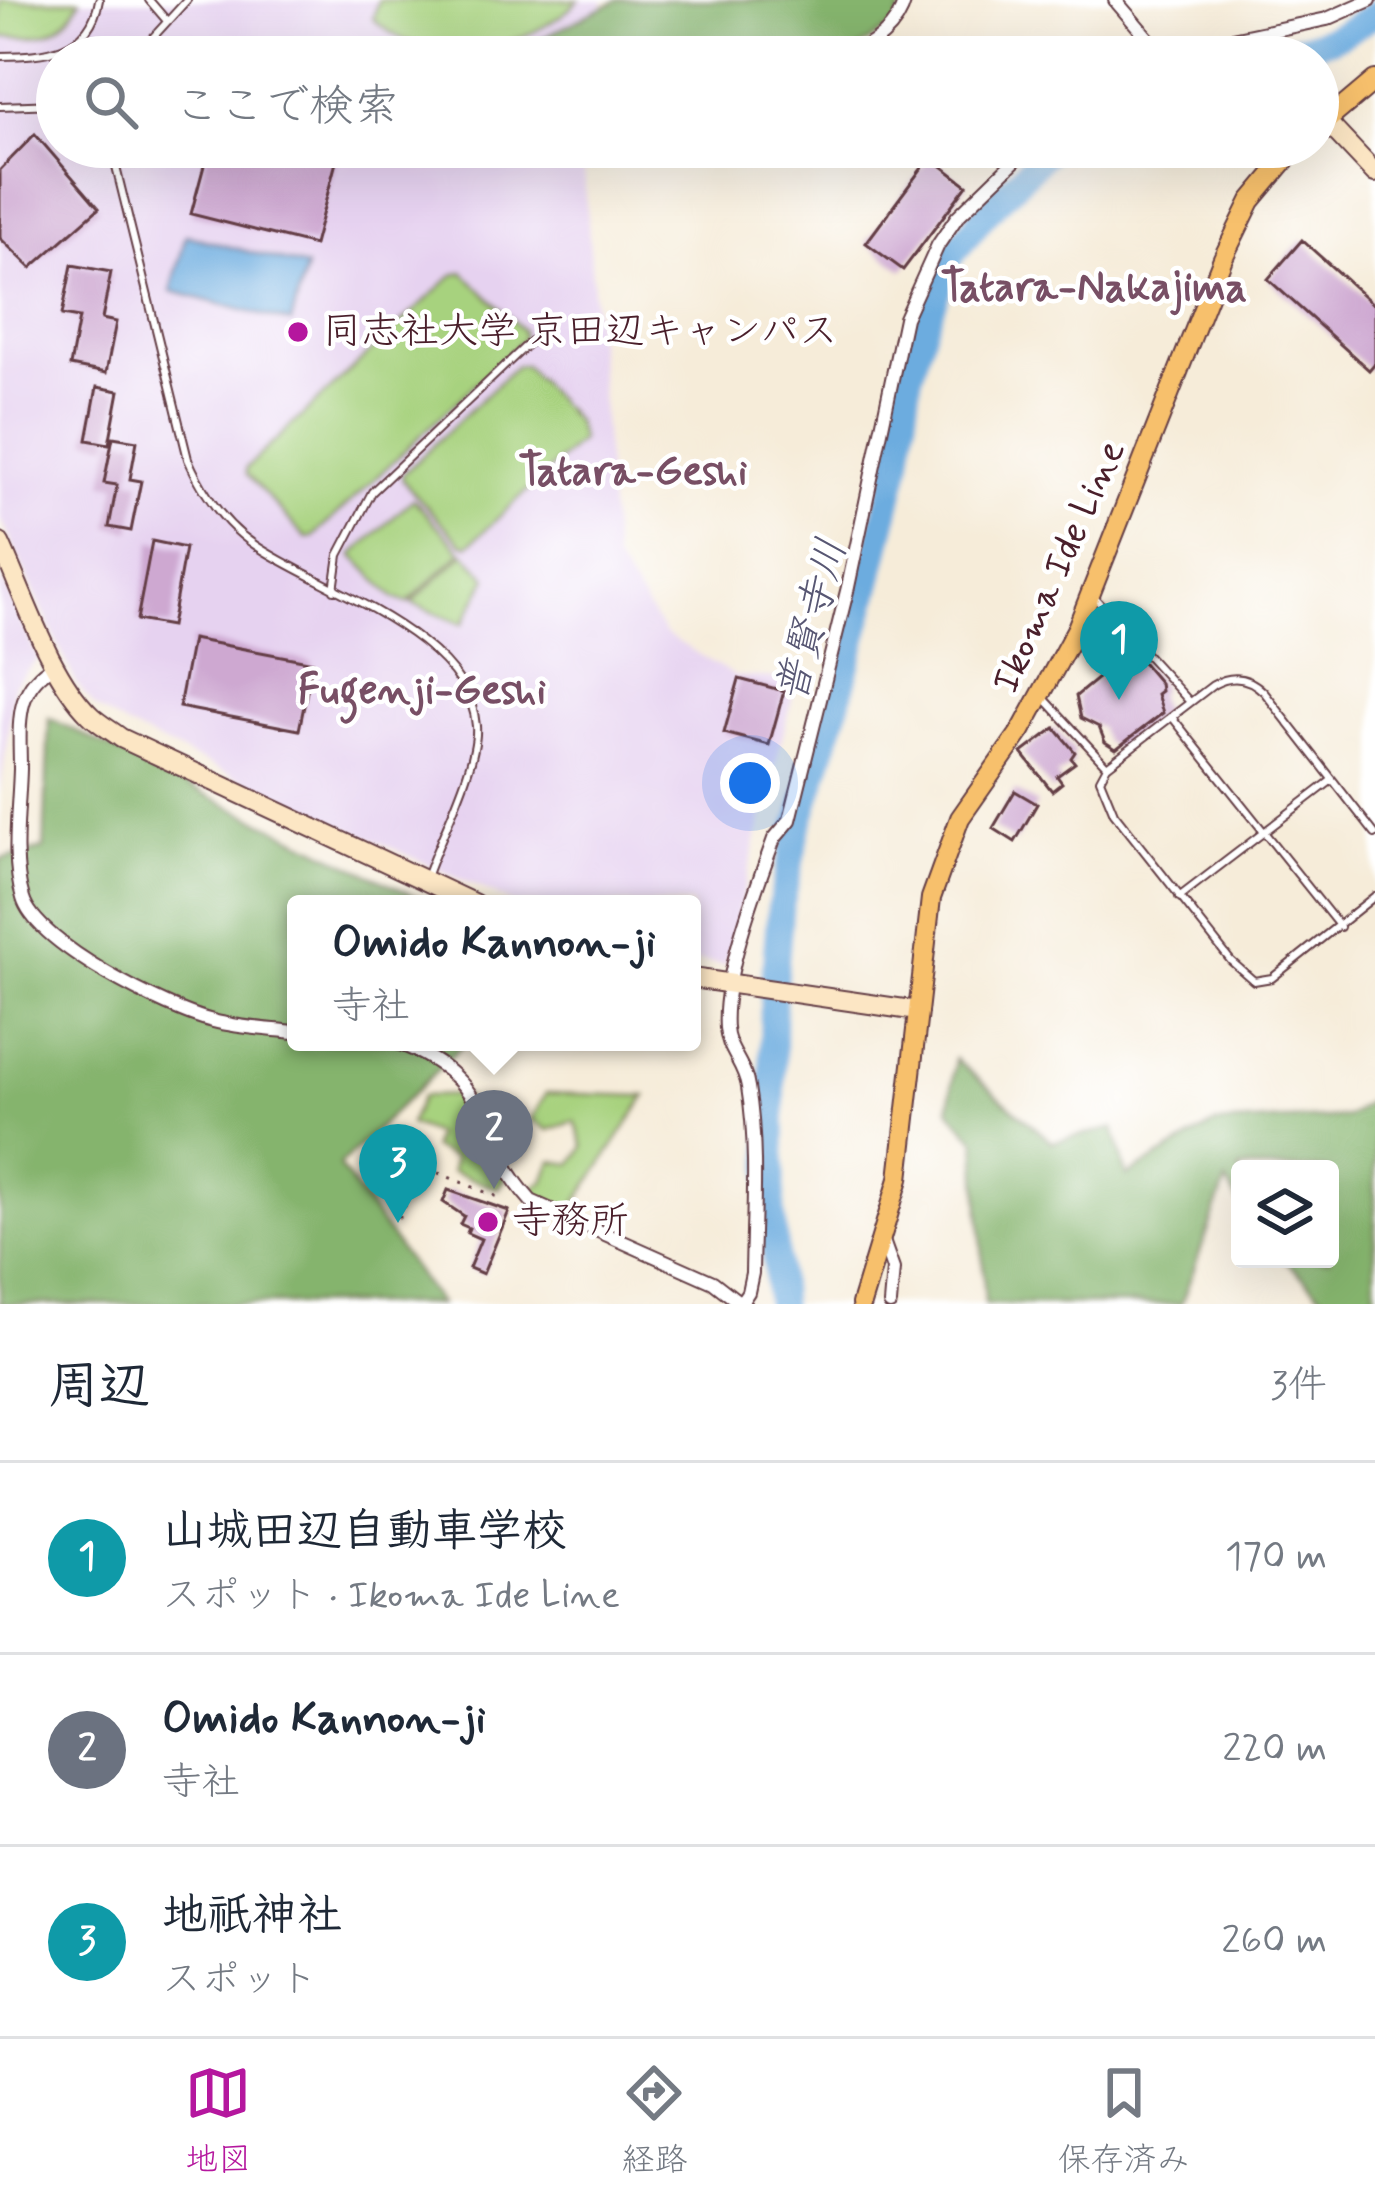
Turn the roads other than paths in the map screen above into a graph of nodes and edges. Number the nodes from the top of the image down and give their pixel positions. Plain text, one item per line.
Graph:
1 (99, 0) edge
2 (149, 0) edge
3 (187, 0) edge
4 (905, 0) edge
5 (1115, 0) edge
6 (1370, 0) edge
7 (167, 21) junction
8 (78, 36) edge
9 (154, 36) edge
10 (882, 36) edge
11 (1143, 36) edge
12 (1247, 36) edge
13 (36, 55) edge
14 (0, 56) edge
15 (1375, 80) edge
16 (36, 105) edge
17 (0, 106) edge
18 (1339, 110) edge
19 (1339, 140) edge
20 (116, 168) edge
21 (1007, 168) edge
22 (1278, 168) edge
23 (1375, 173) edge
24 (532, 340) dead end
25 (0, 543) edge
26 (334, 590) junction
27 (1092, 595) junction
28 (56, 664) junction
29 (1042, 697) junction
30 (1190, 702) junction
31 (1172, 717) junction
32 (1106, 766) junction
33 (1332, 779) junction
34 (1264, 831) junction
35 (1375, 834) edge
36 (426, 878) junction
37 (459, 895) edge
38 (1375, 896) edge
39 (1180, 897) junction
40 (1340, 927) junction
41 (701, 979) edge
42 (736, 985) junction
43 (918, 1011) junction
44 (287, 1031) edge
45 (418, 1051) edge
46 (883, 1241) junction
47 (740, 1304) edge
48 (861, 1304) edge
49 (890, 1304) edge

1 - 8 lane
2 - 7 lane
3 - 7 lane
4 - 10 street
5 - 11 street
6 - 12 street
7 - 9 lane
13 - 14 lane
15 - 18 main road
16 - 17 lane
19 - 23 street
20 - 26 lane
21 - 42 street
22 - 27 main road, Ikoma Ide Line
24 - 26 lane
25 - 28 street
26 - 36 lane
27 - 29 main road, Ikoma Ide Line
27 - 30 lane
28 - 36 street
28 - 44 street
29 - 32 lane
29 - 43 main road, Ikoma Ide Line
30 - 31 lane
30 - 33 lane
31 - 32 lane
31 - 34 lane
32 - 39 lane
33 - 34 lane
33 - 35 lane
34 - 39 lane
34 - 40 lane
36 - 37 street
38 - 40 lane
39 - 40 lane
41 - 42 street
42 - 43 street
42 - 47 street
43 - 46 main road, Ikoma Ide Line
45 - 47 street
46 - 48 main road, Ikoma Ide Line
46 - 49 street

